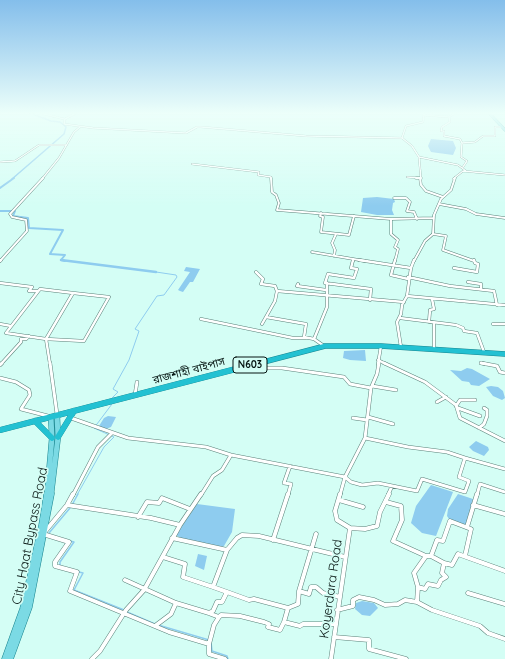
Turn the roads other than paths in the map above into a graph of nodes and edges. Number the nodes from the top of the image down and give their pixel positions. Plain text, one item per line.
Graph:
1 (462, 143) edge
2 (409, 144) edge
3 (67, 145) joint
4 (419, 156) junction
5 (0, 162) edge
6 (192, 164) dead end
7 (463, 167) junction
8 (467, 171) junction
9 (505, 175) edge
10 (407, 177) dead end
11 (421, 178) junction
12 (444, 197) junction
13 (394, 198) dead end
14 (439, 204) junction
15 (321, 214) junction
16 (354, 216) junction
17 (434, 218) junction
18 (505, 218) edge
19 (391, 219) junction
20 (418, 219) junction
21 (336, 234) junction
22 (433, 234) junction
23 (312, 252) dead end
24 (334, 256) junction
25 (353, 259) junction
26 (0, 262) edge
27 (394, 265) junction
28 (411, 268) junction
29 (454, 268) dead end
30 (256, 272) dead end
31 (408, 278) junction
32 (468, 282) dead end
33 (0, 283) edge
34 (327, 283) junction
35 (298, 284) dead end
36 (480, 289) junction
37 (326, 290) junction
38 (38, 291) junction
39 (277, 291) junction
40 (73, 293) junction
41 (328, 296) junction
42 (407, 296) junction
43 (432, 299) junction
44 (370, 300) junction
45 (404, 302) junction
46 (497, 305) junction
47 (505, 305) edge
48 (266, 316) junction
49 (400, 318) junction
50 (201, 319) dead end
51 (429, 322) junction
52 (434, 323) junction
53 (0, 324) edge
54 (262, 324) dead end
55 (493, 324) dead end
56 (505, 324) edge
57 (12, 326) junction
58 (29, 336) junction
59 (306, 338) junction
60 (46, 339) junction
61 (314, 339) junction
62 (325, 346) junction
63 (381, 346) junction
64 (401, 347) junction
65 (434, 349) junction
66 (484, 353) junction
67 (505, 354) edge
68 (378, 360) junction
69 (481, 363) dead end
70 (254, 364) junction
71 (0, 365) edge
72 (505, 373) edge
73 (0, 378) edge
74 (137, 382) dead end
75 (371, 387) junction
76 (396, 390) dead end
77 (135, 395) junction
78 (446, 397) junction
79 (475, 400) dead end
80 (437, 402) dead end
81 (457, 407) junction
82 (484, 408) dead end
83 (74, 411) junction
84 (54, 416) junction
85 (480, 416) dead end
86 (70, 417) junction
87 (353, 418) dead end
88 (368, 418) junction
89 (35, 421) junction
90 (393, 424) dead end
91 (479, 428) junction
92 (0, 430) edge
93 (112, 433) junction
94 (55, 437) junction
95 (365, 438) junction
96 (505, 441) edge
97 (231, 455) junction
98 (465, 458) junction
99 (290, 466) junction
100 (505, 469) edge
101 (345, 477) junction
102 (392, 486) junction
103 (505, 492) edge
104 (339, 500) junction
105 (386, 502) junction
106 (67, 505) junction
107 (473, 505) junction
108 (363, 507) dead end
109 (190, 509) junction
110 (505, 514) edge
111 (138, 517) junction
112 (180, 525) junction
113 (467, 527) junction
114 (350, 528) junction
115 (43, 534) junction
116 (316, 534) dead end
117 (172, 538) junction
118 (273, 540) junction
119 (313, 549) junction
120 (227, 550) junction
121 (428, 556) junction
122 (465, 556) junction
123 (163, 557) junction
124 (345, 557) junction
125 (444, 563) junction
126 (505, 571) edge
127 (125, 580) dead end
128 (213, 587) junction
129 (418, 587) junction
130 (144, 590) junction
131 (299, 591) junction
132 (227, 592) junction
133 (468, 593) dead end
134 (340, 597) junction
135 (417, 602) junction
136 (176, 603) junction
137 (505, 604) edge
138 (288, 608) junction
139 (337, 610) junction
140 (124, 611) junction
141 (212, 611) junction
142 (218, 617) junction
143 (284, 622) junction
144 (335, 624) junction
145 (154, 626) junction
146 (334, 637) junction
147 (505, 640) edge
148 (209, 644) junction
149 (5, 659) edge
150 (10, 659) edge
151 (92, 659) edge
152 (225, 659) edge
153 (331, 659) edge
154 (406, 659) edge

1 - 7 street
2 - 4 street
3 - 5 street
3 - 26 street
4 - 7 street
4 - 11 street
6 - 15 street
7 - 8 street
8 - 9 street
8 - 12 street
10 - 11 street
11 - 12 street
12 - 14 street
13 - 20 street
14 - 17 street
14 - 18 street
15 - 16 street
15 - 21 street
16 - 19 street
16 - 21 street
17 - 20 street
17 - 22 street
19 - 20 street
19 - 27 street
21 - 24 street
22 - 28 street
22 - 29 street
23 - 24 street
24 - 25 street
25 - 27 street
25 - 34 street
27 - 28 street
27 - 31 street
28 - 31 street
30 - 39 street
31 - 36 street
31 - 42 street
32 - 36 street
33 - 38 street
34 - 37 street
34 - 44 street
35 - 37 street
36 - 46 street
37 - 41 street
38 - 40 street
38 - 57 street
39 - 41 street
39 - 48 street
40 - 60 street
40 - 60 street
41 - 44 street
41 - 61 street
42 - 43 street
42 - 45 street
43 - 46 street
43 - 51 street
44 - 45 street
45 - 49 street
46 - 47 street
48 - 54 street
48 - 59 street
49 - 51 street
49 - 64 street
50 - 59 street
51 - 52 street
52 - 65 street
52 - 66 street
53 - 57 street
55 - 56 street
57 - 58 street
58 - 60 street
58 - 71 street
59 - 61 street
60 - 84 street
61 - 62 street
62 - 63 highway, রাজশাহী বাইপাস / N603
62 - 70 highway, রাজশাহী বাইপাস / N603
63 - 64 highway, রাজশাহী বাইপাস / N603
63 - 68 street, Koyerdara Road
64 - 65 highway, রাজশাহী বাইপাস / N603
65 - 66 highway, রাজশাহী বাইপাস / N603
66 - 67 highway, রাজশাহী বাইপাস / N603
68 - 75 street, Koyerdara Road
68 - 78 street
69 - 72 street
70 - 75 street
70 - 77 highway, রাজশাহী বাইপাস / N603
73 - 84 street
74 - 77 street
75 - 76 street
75 - 88 street, Koyerdara Road
77 - 83 highway, রাজশাহী বাইপাস / N603
78 - 80 street
78 - 81 street
79 - 81 street
81 - 85 street
81 - 91 street
82 - 91 street
83 - 84 highway, রাজশাহী বাইপাস / N603
83 - 86 highway
84 - 89 highway, রাজশাহী বাইপাস / N603
84 - 94 main road, City Haat Bypass Road
86 - 93 street
86 - 94 highway
87 - 88 street
88 - 90 street
88 - 95 street, Koyerdara Road
89 - 92 highway, রাজশাহী বাইপাস / N603
89 - 94 highway
91 - 96 street
93 - 97 street
93 - 106 street
94 - 115 main road, City Haat Bypass Road
94 - 149 main road, City Haat Bypass Road
95 - 98 street
95 - 101 street, Koyerdara Road
97 - 99 street
97 - 109 street
98 - 100 street
98 - 102 street
99 - 101 street
99 - 118 street
101 - 102 street
101 - 104 street, Koyerdara Road
102 - 105 street
103 - 107 street
104 - 108 street
104 - 114 street, Koyerdara Road
105 - 114 street
105 - 121 street
106 - 111 street
106 - 115 street
107 - 110 street
107 - 113 street
109 - 111 street
109 - 112 street
111 - 112 street
112 - 117 street
113 - 121 street
113 - 122 street
114 - 124 street, Koyerdara Road
115 - 140 street
115 - 150 main road, City Haat Bypass Road
116 - 119 street
117 - 120 street
117 - 123 street
118 - 119 street
118 - 120 street
119 - 124 street
119 - 131 street
120 - 128 street
121 - 125 street
121 - 129 street
122 - 125 street
122 - 126 street
123 - 128 street
123 - 130 street
124 - 134 street, Koyerdara Road
125 - 129 street
127 - 130 street
128 - 132 street
129 - 135 street
130 - 136 street
130 - 140 street
131 - 134 street
131 - 138 street
132 - 138 street
132 - 141 street
133 - 137 street
134 - 139 street, Koyerdara Road
135 - 139 street
135 - 147 street
136 - 141 street
136 - 145 street
138 - 143 street
139 - 144 street, Koyerdara Road
140 - 145 street
140 - 151 street
141 - 142 street
142 - 143 street
142 - 148 street
143 - 144 street
144 - 146 street, Koyerdara Road
145 - 148 street
146 - 153 street, Koyerdara Road
146 - 154 street
148 - 152 street

